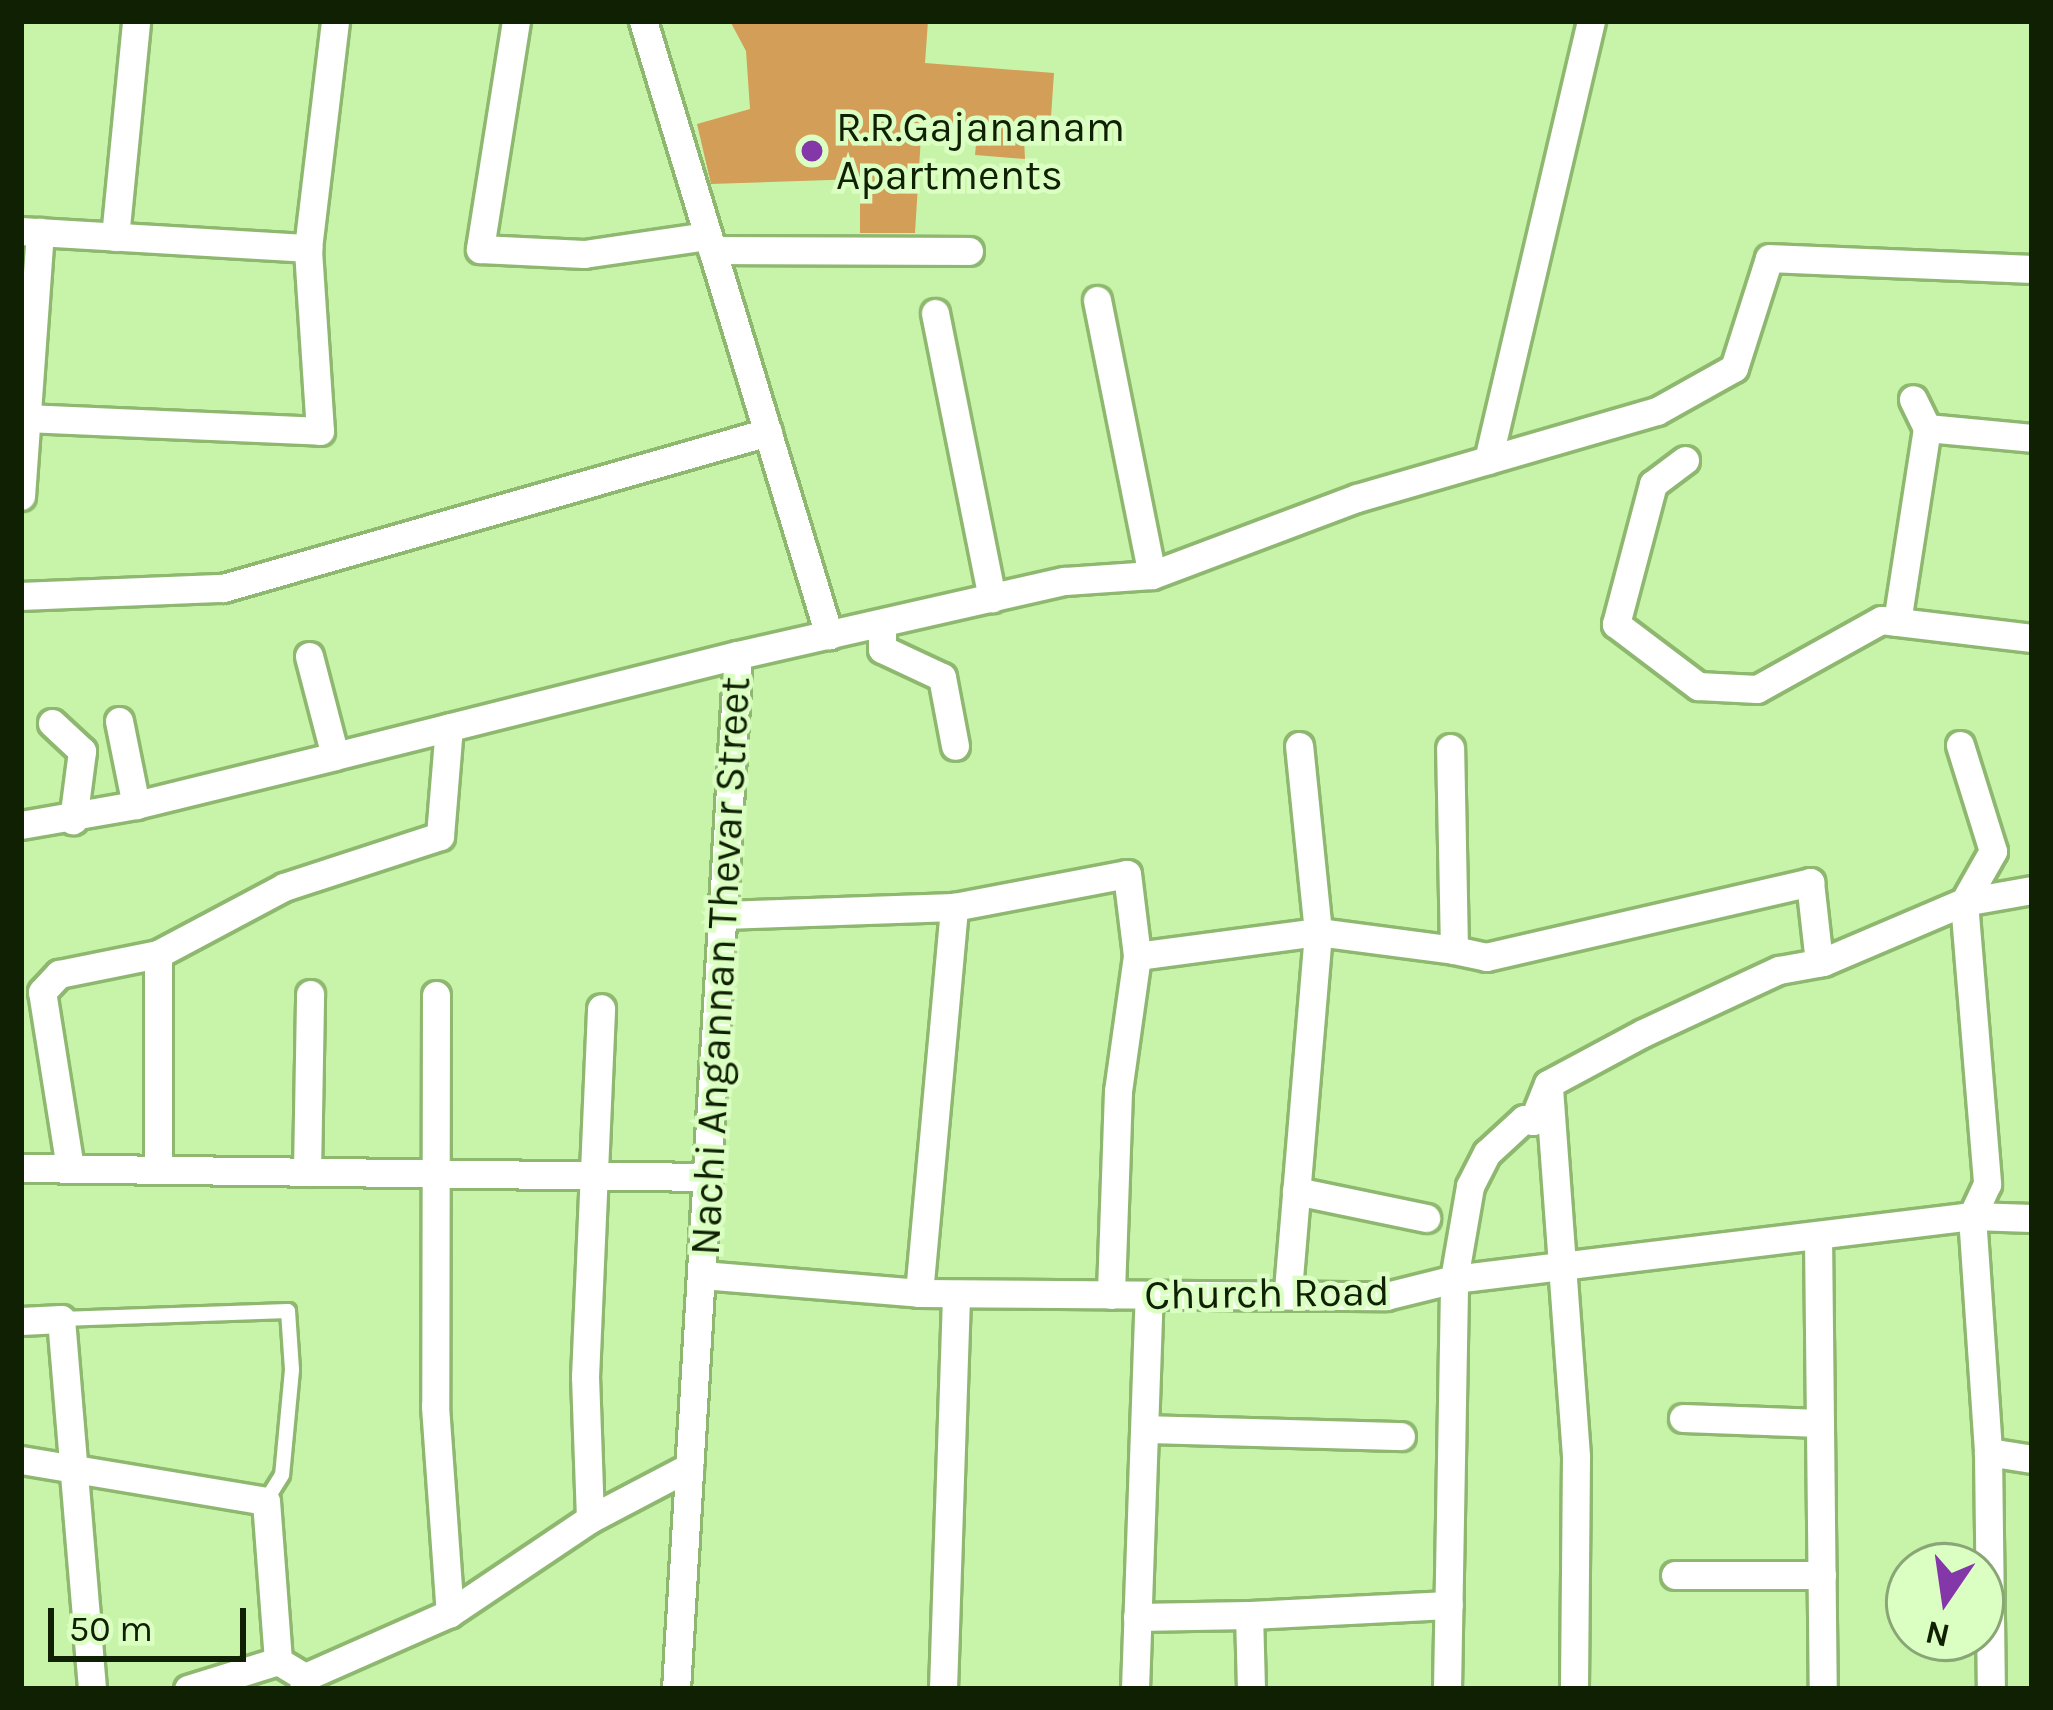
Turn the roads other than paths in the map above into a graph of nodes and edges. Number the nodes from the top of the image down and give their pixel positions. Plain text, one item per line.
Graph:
1 (136, 21) edge
2 (335, 21) edge
3 (516, 21) edge
4 (643, 21) edge
5 (1592, 21) edge
6 (30, 231) edge
7 (115, 236) junction
8 (710, 243) junction
9 (308, 248) junction
10 (969, 251) dead end
11 (2032, 269) edge
12 (1097, 300) dead end
13 (935, 313) dead end
14 (1912, 399) dead end
15 (25, 409) edge
16 (1927, 428) junction
17 (767, 433) junction
18 (2032, 438) edge
19 (1488, 460) junction
20 (1684, 460) dead end
21 (21, 496) edge
22 (1152, 575) junction
23 (21, 596) edge
24 (992, 598) junction
25 (1898, 622) junction
26 (882, 623) junction
27 (829, 634) junction
28 (2032, 638) edge
29 (738, 655) junction
30 (309, 656) dead end
31 (119, 721) dead end
32 (52, 722) dead end
33 (449, 727) junction
34 (1960, 745) dead end
35 (955, 746) dead end
36 (1299, 746) dead end
37 (1450, 748) dead end
38 (335, 756) junction
39 (136, 805) junction
40 (73, 820) junction
41 (21, 825) edge
42 (2032, 890) edge
43 (1964, 902) junction
44 (954, 907) junction
45 (723, 915) junction
46 (1318, 932) junction
47 (1454, 950) junction
48 (158, 954) junction
49 (1137, 956) junction
50 (1819, 962) junction
51 (310, 994) dead end
52 (436, 994) dead end
53 (601, 1008) dead end
54 (1548, 1084) junction
55 (21, 1168) edge
56 (70, 1168) junction
57 (158, 1169) junction
58 (307, 1172) junction
59 (432, 1173) junction
60 (594, 1175) junction
61 (708, 1177) junction
62 (1296, 1191) junction
63 (1972, 1216) junction
64 (1426, 1218) dead end
65 (2032, 1218) edge
66 (1818, 1235) junction
67 (1567, 1265) junction
68 (702, 1275) junction
69 (1454, 1279) junction
70 (1288, 1290) junction
71 (920, 1293) junction
72 (956, 1294) junction
73 (1111, 1295) junction
74 (1149, 1295) junction
75 (61, 1319) junction
76 (21, 1321) edge
77 (1683, 1418) dead end
78 (1820, 1423) junction
79 (1144, 1429) junction
80 (1401, 1436) dead end
81 (1988, 1452) junction
82 (2032, 1459) edge
83 (21, 1460) edge
84 (70, 1467) junction
85 (689, 1467) junction
86 (266, 1501) junction
87 (590, 1520) junction
88 (1675, 1575) dead end
89 (1822, 1575) junction
90 (1449, 1605) junction
91 (450, 1613) junction
92 (1249, 1615) junction
93 (1137, 1617) junction
94 (278, 1661) junction
95 (304, 1683) edge
96 (92, 1689) edge
97 (188, 1689) edge
98 (676, 1689) edge
99 (943, 1689) edge
100 (1135, 1689) edge
101 (1251, 1689) edge
102 (1447, 1689) edge
103 (1574, 1689) edge
104 (1823, 1689) edge
105 (1991, 1689) edge

1 - 7 street
2 - 9 street
3 - 8 street
4 - 8 street
5 - 19 street
6 - 7 street
6 - 15 street
7 - 9 street
8 - 10 street
8 - 17 street
9 - 15 street
11 - 19 street, Nachi Angannan Thevar Street
12 - 22 street
13 - 24 street
14 - 16 street
15 - 21 street
16 - 18 street
16 - 25 street
17 - 23 street
17 - 27 street
19 - 22 street, Nachi Angannan Thevar Street
20 - 25 street
22 - 24 street, Nachi Angannan Thevar Street
24 - 26 street, Nachi Angannan Thevar Street
25 - 28 street
26 - 27 street, Nachi Angannan Thevar Street
26 - 35 street
27 - 29 street, Nachi Angannan Thevar Street
29 - 33 street
29 - 45 street, Nachi Angannan Thevar Street
30 - 38 street
31 - 39 street
32 - 40 street
33 - 38 street
33 - 48 street
34 - 43 street
36 - 46 street
37 - 47 street
38 - 39 street
39 - 40 street
40 - 41 street
42 - 43 street
43 - 50 street
43 - 63 street
44 - 45 street
44 - 49 street
44 - 71 street
45 - 61 street, Nachi Angannan Thevar Street
46 - 47 street
46 - 49 street
46 - 62 street
47 - 50 street
48 - 56 street
48 - 57 street
49 - 73 street
50 - 54 street
51 - 58 street
52 - 59 street
53 - 60 street
54 - 67 street
54 - 69 street
55 - 56 street
56 - 57 street
57 - 58 street
58 - 59 street
59 - 60 street
59 - 91 street
60 - 61 street
60 - 87 street
61 - 68 street, Nachi Angannan Thevar Street
62 - 64 street
62 - 70 street
63 - 65 street, Church Road
63 - 66 street, Church Road
63 - 81 street
66 - 67 street, Church Road
66 - 78 street
67 - 69 street, Church Road
67 - 103 street
68 - 71 street, Church Road
68 - 85 street, Nachi Angannan Thevar Street
69 - 70 street, Church Road
69 - 90 street
70 - 74 street, Church Road
71 - 72 street, Church Road
72 - 73 street, Church Road
72 - 99 street
73 - 74 street, Church Road
74 - 79 street
75 - 76 street
75 - 84 street
75 - 86 lane
77 - 78 street
78 - 89 street
79 - 80 street
79 - 93 street
81 - 82 street
81 - 105 street
83 - 84 street
84 - 86 street
84 - 96 street
85 - 87 street
85 - 98 street, Nachi Angannan Thevar Street
86 - 94 street
87 - 91 street
88 - 89 street
89 - 104 street
90 - 92 street
90 - 102 street
91 - 95 street
92 - 93 street
92 - 101 street
93 - 100 street
94 - 95 street
94 - 97 street

